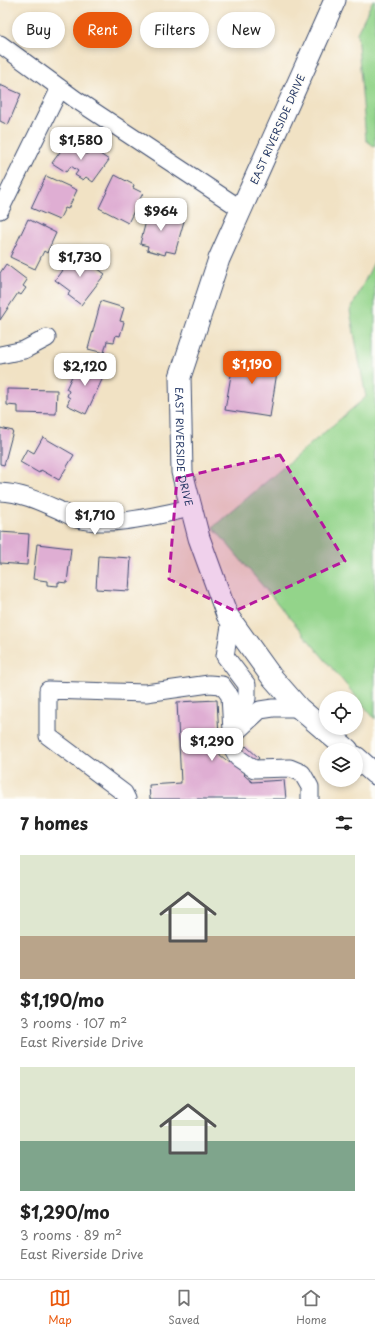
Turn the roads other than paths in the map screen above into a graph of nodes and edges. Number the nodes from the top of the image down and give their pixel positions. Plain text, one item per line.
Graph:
1 (335, 0) edge
2 (0, 44) edge
3 (60, 88) junction
4 (241, 209) junction
5 (0, 210) edge
6 (47, 338) dead end
7 (0, 355) edge
8 (0, 492) edge
9 (191, 508) junction
10 (231, 620) junction
11 (299, 708) junction
12 (231, 714) junction
13 (232, 735) junction
14 (340, 743) edge
15 (363, 763) edge
16 (375, 774) edge
17 (126, 799) edge
18 (310, 799) edge

1 - 4 main road, EAST RIVERSIDE DRIVE
2 - 3 street
3 - 4 street
3 - 5 street
4 - 9 main road, EAST RIVERSIDE DRIVE
6 - 7 street
8 - 9 street
9 - 10 main road, EAST RIVERSIDE DRIVE
10 - 11 main road, EAST RIVERSIDE DRIVE
10 - 12 street
11 - 13 street
11 - 14 main road, EAST RIVERSIDE DRIVE
12 - 13 street
12 - 17 street
13 - 18 street
15 - 16 main road

